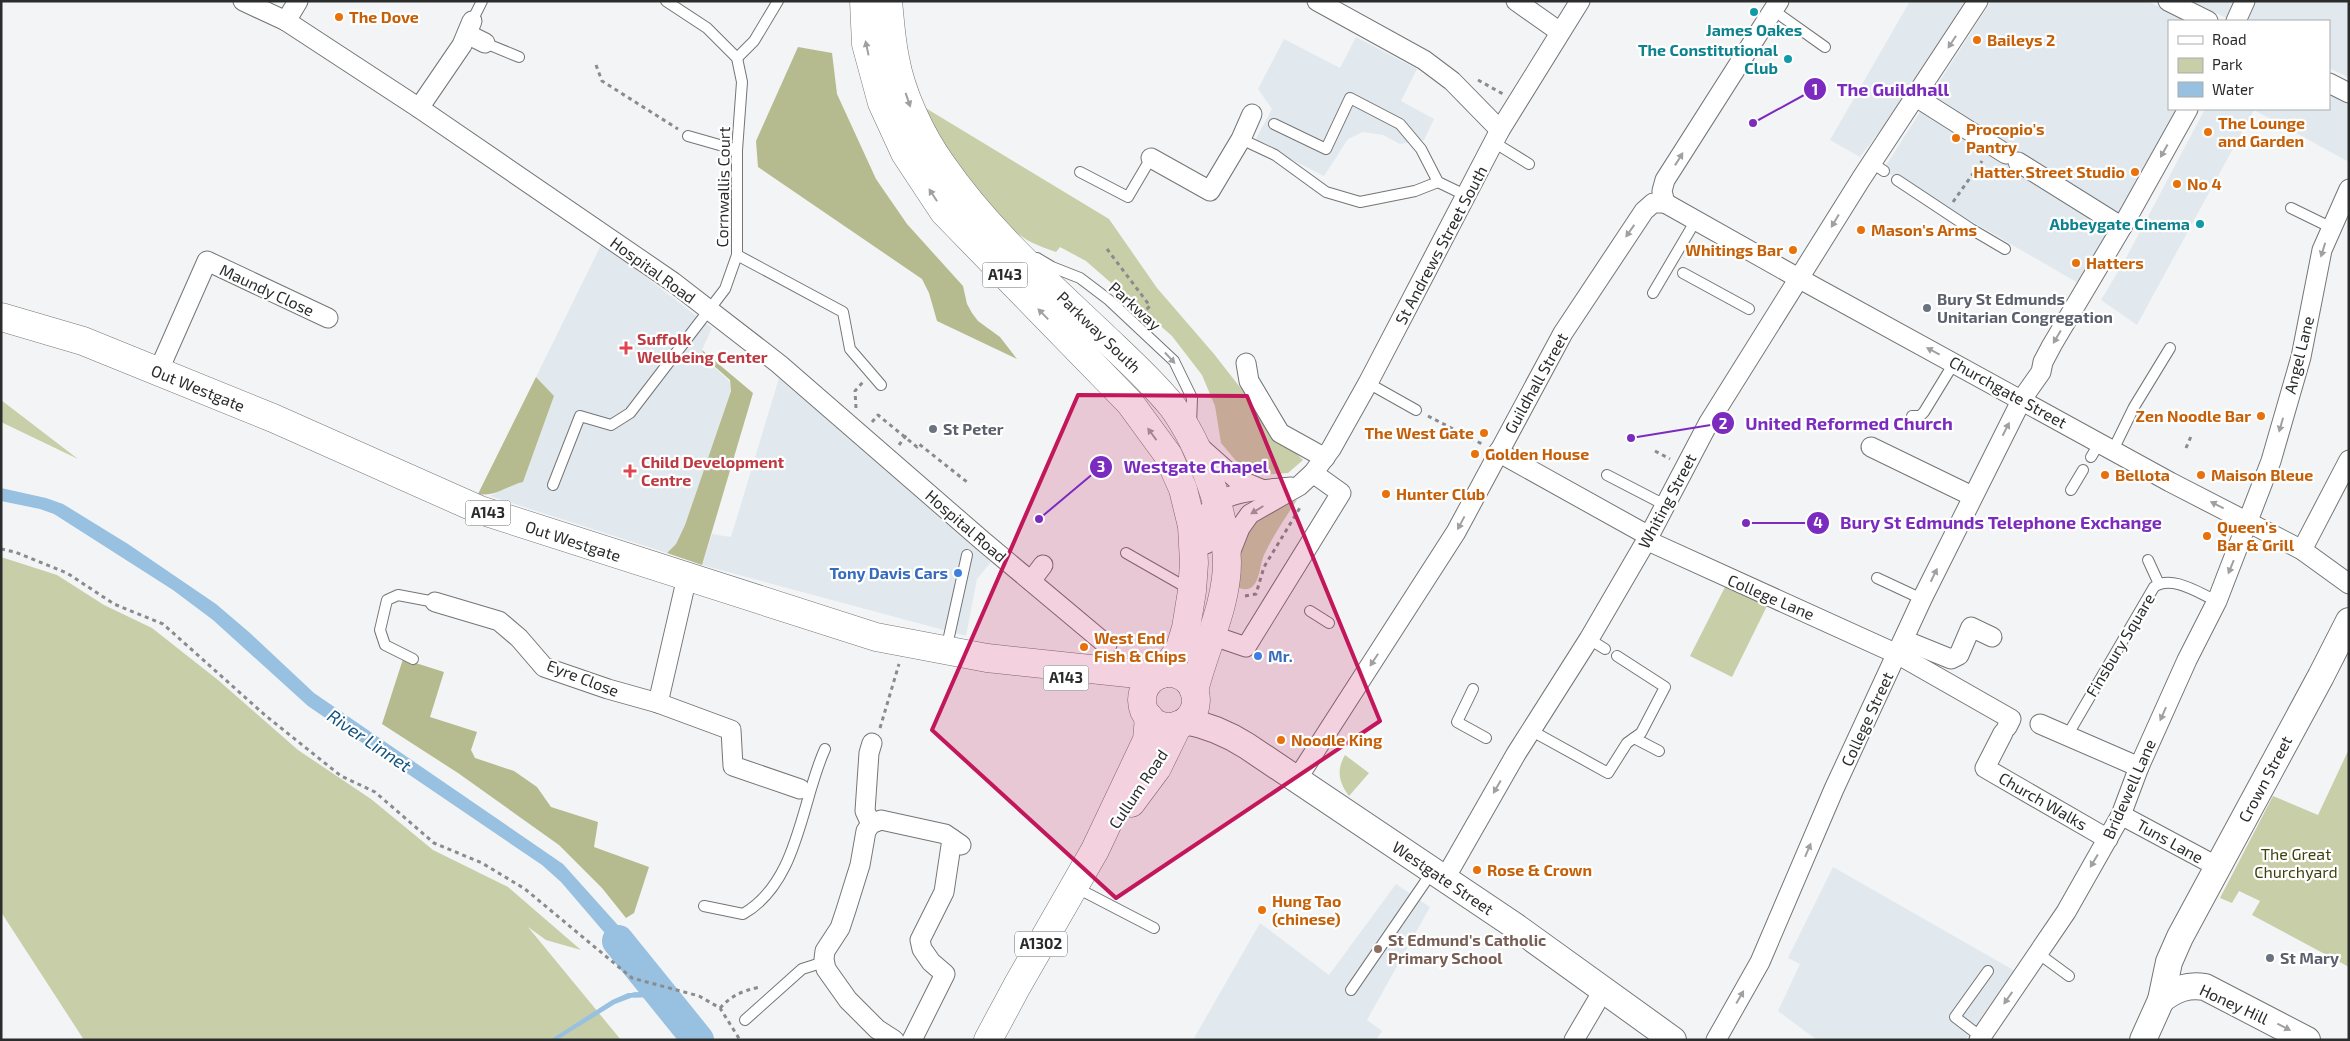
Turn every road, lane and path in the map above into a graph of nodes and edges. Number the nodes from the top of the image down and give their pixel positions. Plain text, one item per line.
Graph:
1 (243, 1) edge
2 (298, 1) edge
3 (482, 1) edge
4 (666, 1) edge
5 (778, 1) edge
6 (864, 1) edge
7 (888, 1) edge
8 (1317, 1) edge
9 (1516, 1) edge
10 (1580, 1) edge
11 (1978, 1) edge
12 (2168, 1) edge
13 (2245, 1) edge
14 (1776, 6) edge
15 (2206, 20) edge
16 (2236, 20) edge
17 (286, 21) junction
18 (469, 28) junction
19 (1560, 32) junction
20 (485, 43) joint
21 (1825, 48) dead end
22 (519, 57) dead end
23 (737, 58) junction
24 (596, 65) dead end
25 (2330, 84) edge
26 (2349, 93) edge
27 (1916, 98) junction
28 (419, 108) junction
29 (2187, 110) edge
30 (1252, 114) dead end
31 (1274, 124) dead end
32 (688, 136) joint
33 (1498, 137) junction
34 (1240, 139) junction
35 (736, 150) junction
36 (2006, 154) junction
37 (1151, 158) joint
38 (1529, 164) dead end
39 (1080, 172) dead end
40 (1897, 180) dead end
41 (1438, 182) junction
42 (2349, 189) edge
43 (1467, 196) junction
44 (1665, 203) junction
45 (2291, 208) dead end
46 (1946, 212) junction
47 (1696, 220) junction
48 (2122, 227) junction
49 (2332, 228) junction
50 (1004, 239) junction
51 (1107, 249) dead end
52 (2005, 249) dead end
53 (737, 255) junction
54 (1683, 273) dead end
55 (1800, 279) junction
56 (1653, 293) dead end
57 (1749, 309) dead end
58 (709, 311) junction
59 (3, 317) edge
60 (328, 318) dead end
61 (1133, 322) junction
62 (2170, 348) dead end
63 (1954, 362) junction
64 (1246, 363) dead end
65 (158, 372) junction
66 (1368, 383) junction
67 (881, 385) dead end
68 (2022, 399) junction
69 (1416, 410) joint
70 (1912, 416) dead end
71 (878, 428) dead end
72 (2192, 434) dead end
73 (906, 435) junction
74 (1190, 437) junction
75 (892, 440) dead end
76 (1871, 447) dead end
77 (2186, 448) dead end
78 (2102, 450) junction
79 (1498, 452) junction
80 (2349, 460) edge
81 (1319, 465) junction
82 (2083, 470) dead end
83 (1607, 475) dead end
84 (967, 482) dead end
85 (553, 486) dead end
86 (1264, 490) junction
87 (2071, 490) dead end
88 (1300, 492) junction
89 (1972, 496) junction
90 (1218, 501) junction
91 (1665, 505) junction
92 (2249, 522) junction
93 (1647, 538) junction
94 (1, 549) edge
95 (2302, 550) junction
96 (1126, 553) dead end
97 (967, 555) dead end
98 (2148, 560) dead end
99 (1227, 563) junction
100 (1043, 565) dead end
101 (687, 577) junction
102 (1877, 578) dead end
103 (1031, 581) junction
104 (2159, 584) junction
105 (2349, 584) edge
106 (1192, 586) junction
107 (1256, 594) dead end
108 (1922, 599) junction
109 (2217, 601) junction
110 (435, 602) joint
111 (1310, 611) dead end
112 (2349, 621) edge
113 (1329, 623) dead end
114 (1211, 635) junction
115 (1992, 637) dead end
116 (1589, 639) junction
117 (905, 644) junction
118 (1107, 645) dead end
119 (1901, 647) junction
120 (1605, 649) dead end
121 (946, 651) junction
122 (1617, 656) dead end
123 (413, 658) dead end
124 (987, 658) junction
125 (1159, 675) junction
126 (1474, 690) dead end
127 (658, 703) junction
128 (1146, 710) junction
129 (1188, 710) junction
130 (2040, 724) dead end
131 (1532, 731) junction
132 (2067, 736) junction
133 (1486, 738) dead end
134 (1634, 738) junction
135 (872, 744) joint
136 (825, 749) dead end
137 (1659, 751) dead end
138 (2139, 766) junction
139 (1298, 779) junction
140 (806, 789) junction
141 (2121, 815) junction
142 (871, 824) junction
143 (2108, 839) junction
144 (1095, 850) junction
145 (2218, 867) junction
146 (1438, 876) junction
147 (1074, 886) junction
148 (704, 906) dead end
149 (1154, 928) dead end
150 (2180, 937) junction
151 (2038, 954) junction
152 (824, 962) junction
153 (1988, 971) dead end
154 (2069, 976) dead end
155 (2199, 986) junction
156 (1604, 989) junction
157 (1351, 990) dead end
158 (2161, 1000) junction
159 (745, 1020) dead end
160 (1660, 1036) edge
161 (1980, 1038) edge
162 (740, 1040) edge
163 (894, 1040) edge
164 (912, 1040) edge
165 (988, 1040) edge
166 (1574, 1040) edge
167 (1716, 1040) edge
168 (2143, 1040) edge
169 (2307, 1040) edge

1 - 17 street, Hospital Road
2 - 17 street
3 - 18 lane
4 - 23 lane
5 - 23 lane
106 -> 6 main road, Parkway South / A143
7 -> 50 main road, Parkway South / A143
8 - 33 street
9 - 19 street
10 - 19 street, St Andrews Street South
11 -> 27 street, Whiting Street
12 - 15 street
13 - 16 street
14 - 21 lane
44 -> 14 street
17 - 28 street, Hospital Road
18 - 20 street
18 - 28 street
19 - 33 street, St Andrews Street South
20 - 22 lane
23 - 35 lane, Cornwallis Court
24 - 32 path
25 - 26 street
27 - 36 street
27 -> 55 street, Whiting Street
28 - 58 street, Hospital Road
29 -> 48 street, College Street
30 - 34 street
31 - 41 lane
32 - 35 lane
33 - 38 lane
33 - 43 street, St Andrews Street South
34 - 37 street
34 - 41 lane
35 - 53 lane, Cornwallis Court
36 - 46 path
36 - 48 street
37 - 39 lane
40 - 46 lane
41 - 43 lane
42 - 49 street, Angel Lane
43 - 66 street, St Andrews Street South
44 - 47 street, Churchgate Street
44 -> 79 street, Guildhall Street
45 - 49 lane
46 - 52 lane
47 - 55 street, Churchgate Street
47 - 56 lane
48 -> 68 street, College Street
49 -> 92 street, Angel Lane
50 - 61 lane, Parkway
50 - 74 main road, Parkway South / A143
51 - 61 path
53 - 58 lane, Cornwallis Court
53 - 67 lane
54 - 57 lane
63 -> 55 street, Churchgate Street
55 - 91 street, Whiting Street
58 - 85 lane, Cornwallis Court
58 - 103 street, Hospital Road
59 - 65 main road, Out Westgate / A143
60 - 65 street, Maundy Close
61 -> 74 lane, Parkway
62 - 78 lane
63 - 68 street, Churchgate Street
63 - 70 lane
64 - 81 street
65 - 101 main road, Out Westgate / A143
66 - 69 lane
66 - 81 street, St Andrews Street South
68 - 78 street, Churchgate Street
89 -> 68 street, College Street
69 - 79 path
71 - 73 path
72 - 77 path
73 - 75 path
73 - 84 path
74 - 86 street
74 - 90 main road, Parkway South / A143
76 - 89 street
92 -> 78 street, Churchgate Street
79 - 93 street, College Lane
79 -> 139 street, Guildhall Street
80 - 95 street
81 - 88 street, St Andrews Street South
81 - 114 street
82 - 87 lane
83 - 91 lane
86 - 88 street
86 - 90 street
88 -> 99 street, St Andrews Street South
88 - 107 path
108 -> 89 street, College Street
90 - 99 main road, Parkway South / A143
90 - 106 street
91 - 93 street, Whiting Street
92 - 95 street, Churchgate Street
92 -> 109 street, Bridewell Lane
93 - 116 street, Whiting Street
93 - 119 street, College Lane
94 - 162 path
95 - 105 street, Churchgate Street
96 - 106 lane
97 - 121 lane
98 - 104 lane
99 - 114 main road, Parkway South / A143
100 - 103 street
101 - 117 main road, Out Westgate / A143
101 - 127 street
102 - 108 lane
103 - 118 street, Hospital Road
104 - 109 lane, Finsbury Square
104 - 132 lane, Finsbury Square
106 - 125 main road, Parkway South / A143
108 - 119 street, College Street
109 -> 138 street, Bridewell Lane
110 - 123 lane
110 - 127 street, Eyre Close
111 - 113 lane
112 - 145 street, Crown Street
114 - 129 main road, Parkway South / A143
115 - 119 street
116 - 120 lane
116 - 131 street, Whiting Street
117 - 121 main road, Out Westgate / A143
117 - 135 path
119 - 143 street, Church Walks
167 -> 119 street, College Street
121 - 124 main road, Out Westgate / A143
122 - 134 lane
124 - 125 main road, Out Westgate / A143
124 - 128 main road, Out Westgate / A143
125 - 128 main road, A143
125 - 129 main road, A143
126 - 133 lane
127 - 140 street, Eyre Close
128 - 129 main road, A143
128 - 144 main road, Cullum Road / A1302
129 - 139 street, Westgate Street
129 - 144 main road, Cullum Road / A1302
130 - 132 street
131 - 134 lane
131 -> 146 street, Whiting Street
132 - 138 street
134 - 137 lane
135 - 142 street
136 - 140 lane
138 - 141 street, Bridewell Lane
139 - 146 street, Westgate Street
140 - 148 lane
141 - 143 street, Bridewell Lane
141 - 145 street, Tuns Lane
142 - 152 street
142 - 164 street
143 -> 151 street, Bridewell Lane
144 - 147 main road, Cullum Road / A1302
145 - 150 street, Crown Street
146 - 156 street, Westgate Street
146 - 157 lane
147 - 149 lane
147 - 165 main road, Cullum Road / A1302
150 - 155 street
150 - 158 street, Crown Street
151 - 154 lane
151 -> 161 street, Bridewell Lane
152 - 159 lane
152 - 163 street
153 - 161 lane
155 - 158 street, Honey Hill
155 -> 169 street, Honey Hill
156 - 160 street, Westgate Street
156 - 166 street
158 - 168 street, Crown Street

